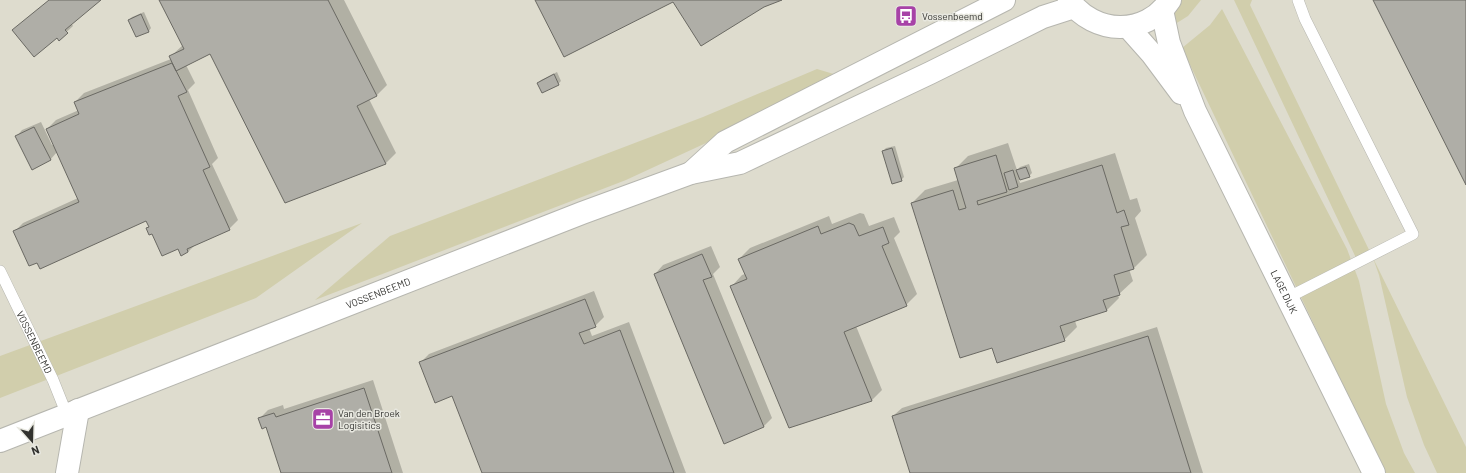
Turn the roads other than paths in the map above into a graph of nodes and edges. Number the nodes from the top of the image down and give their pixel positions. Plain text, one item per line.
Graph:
1 (1004, 0) edge
2 (1298, 0) edge
3 (1072, 3) edge
4 (1166, 5) edge
5 (1128, 27) junction
6 (1195, 111) junction
7 (691, 173) junction
8 (0, 271) edge
9 (1287, 298) junction
10 (72, 412) junction
11 (0, 441) edge
12 (67, 473) edge
13 (1374, 473) edge

1 - 7 main road, VOSSENBEEMD
2 - 9 lane
3 - 5 main road
3 - 7 main road, VOSSENBEEMD
4 - 5 main road
4 - 6 main road, LAGE DIJK
5 - 6 main road, LAGE DIJK
6 - 9 main road, LAGE DIJK
7 - 10 main road, VOSSENBEEMD
8 - 10 lane, VOSSENBEEMD
9 - 13 main road, LAGE DIJK
10 - 11 main road, VOSSENBEEMD
10 - 12 main road

